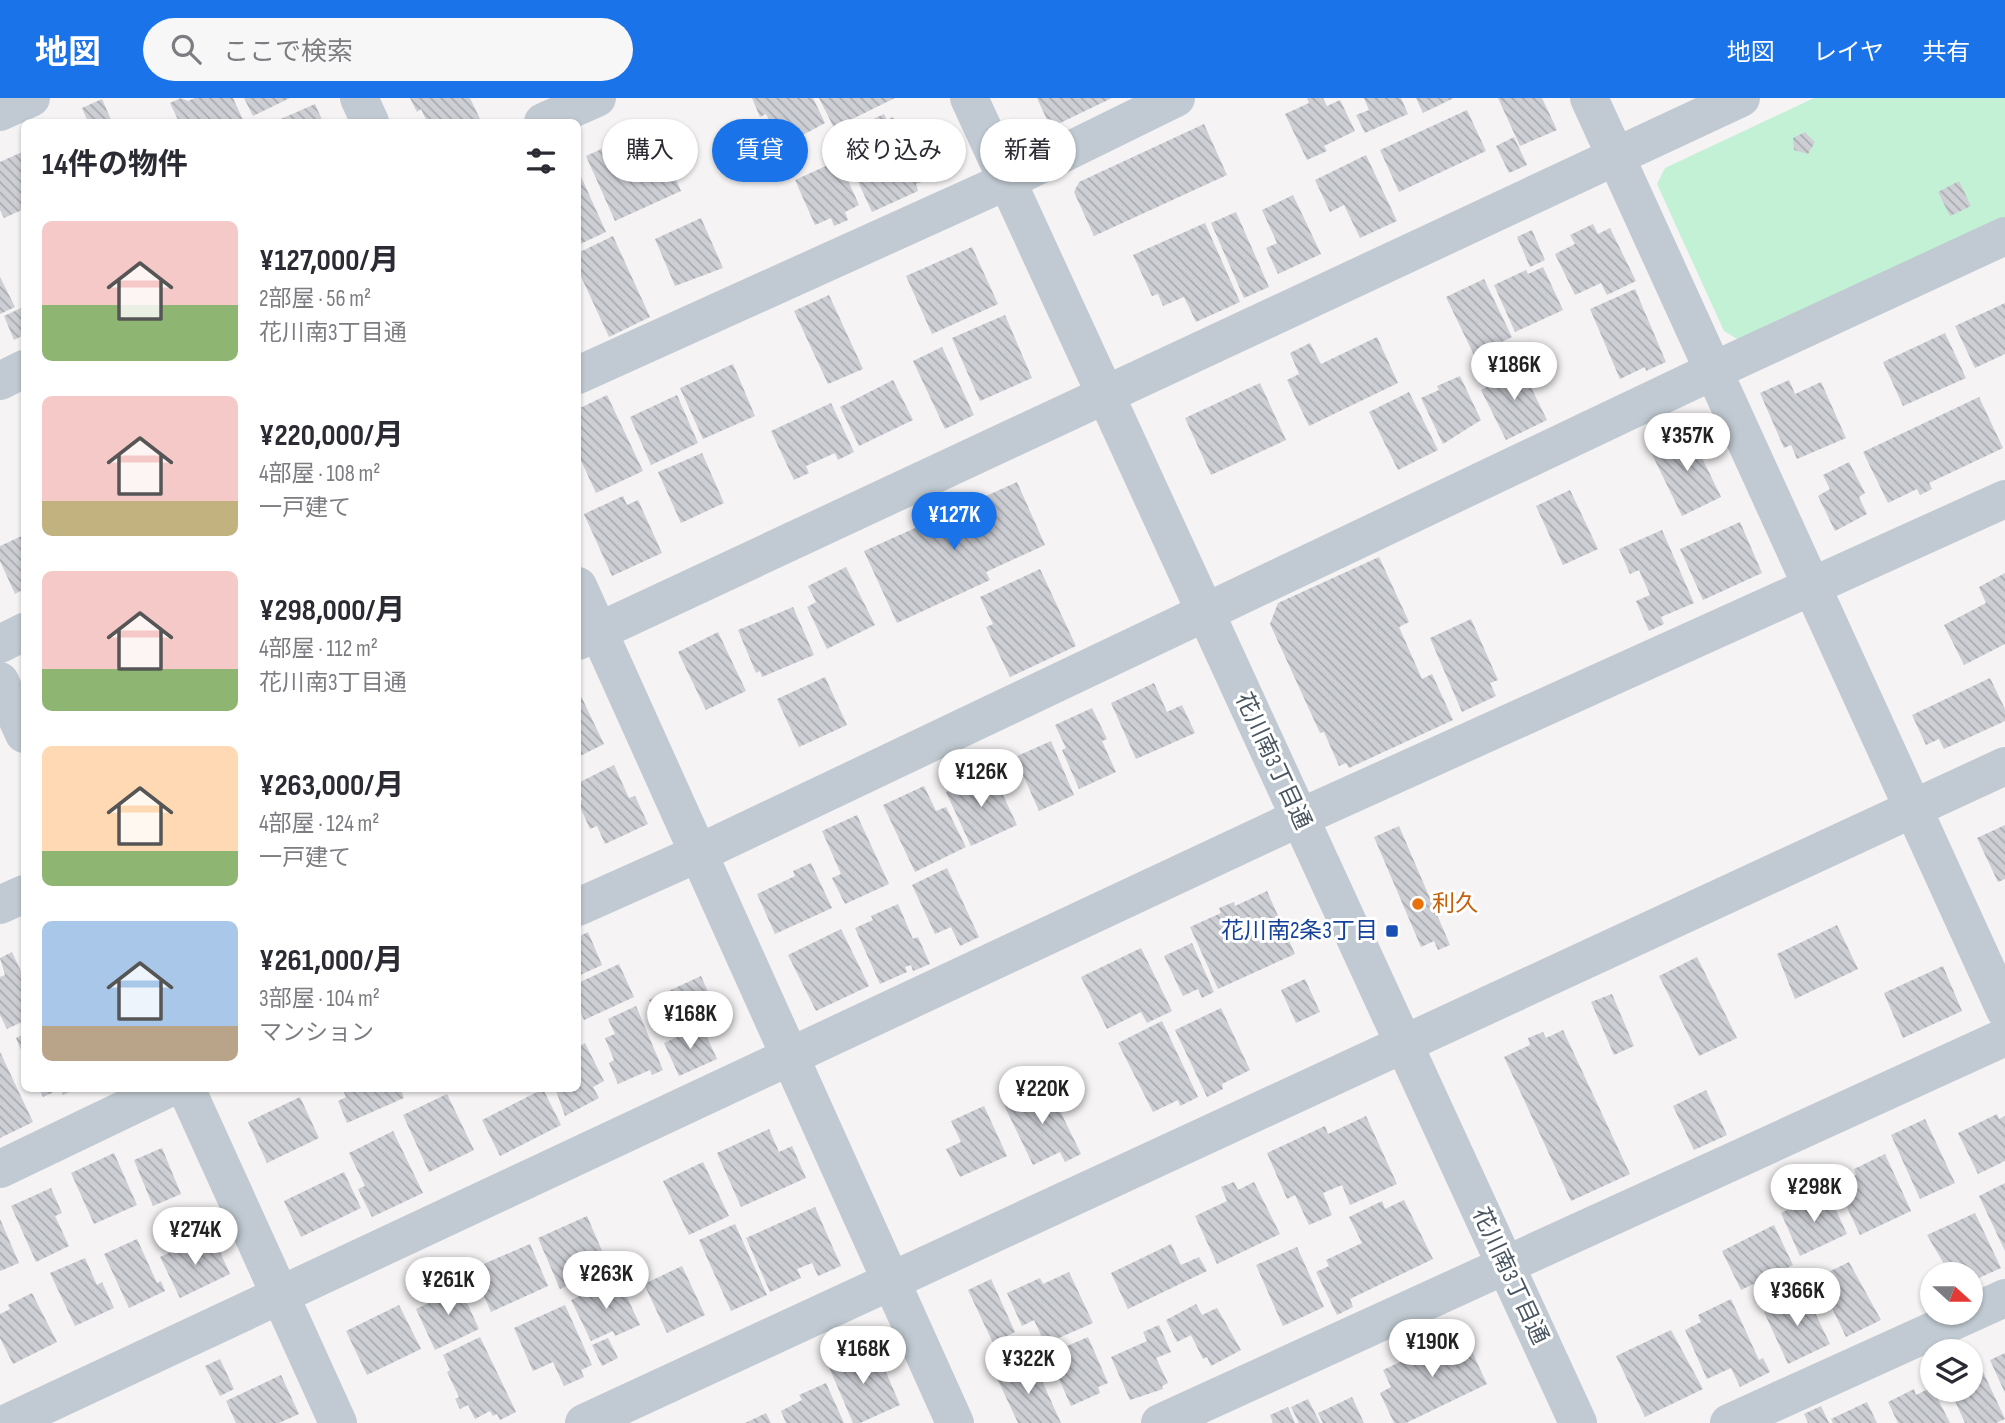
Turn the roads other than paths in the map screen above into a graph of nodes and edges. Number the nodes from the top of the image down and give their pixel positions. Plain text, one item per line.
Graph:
1 (31, 98) edge
2 (359, 98) edge
3 (597, 98) edge
4 (969, 98) edge
5 (1176, 98) edge
6 (1588, 98) edge
7 (1741, 98) edge
8 (0, 112) edge
9 (369, 119) edge
10 (550, 119) edge
11 (980, 122) edge
12 (1076, 147) edge
13 (1615, 155) junction
14 (1005, 182) edge
15 (1007, 182) edge
16 (2005, 236) edge
17 (21, 370) edge
18 (1713, 371) junction
19 (581, 374) edge
20 (0, 381) edge
21 (1105, 395) junction
22 (2005, 499) edge
23 (1811, 584) junction
24 (581, 601) edge
25 (1204, 611) junction
26 (21, 634) edge
27 (588, 636) edge
28 (0, 644) edge
29 (0, 681) edge
30 (21, 727) edge
31 (2005, 766) edge
32 (1915, 808) junction
33 (1299, 818) junction
34 (697, 853) junction
35 (21, 895) edge
36 (0, 905) edge
37 (581, 906) edge
38 (2005, 1010) edge
39 (2005, 1037) edge
40 (1404, 1045) junction
41 (789, 1058) junction
42 (161, 1092) edge
43 (188, 1092) edge
44 (0, 1169) edge
45 (1506, 1267) junction
46 (890, 1282) junction
47 (279, 1293) junction
48 (2005, 1298) edge
49 (7, 1423) edge
50 (338, 1423) edge
51 (584, 1423) edge
52 (955, 1423) edge
53 (1160, 1423) edge
54 (1578, 1423) edge
55 (1729, 1423) edge

1 - 8 street
2 - 9 street
3 - 10 street
4 - 11 street, 花川南3丁目通
5 - 12 street
6 - 13 street
7 - 13 street
13 - 18 street
13 - 21 street
14 - 19 street
15 - 21 street, 花川南3丁目通
16 - 18 street
17 - 20 street
18 - 23 street
18 - 25 street
21 - 25 street, 花川南3丁目通
21 - 27 street
22 - 23 street
23 - 32 street
23 - 33 street
24 - 27 street
25 - 33 street, 花川南3丁目通
25 - 34 street
26 - 28 street
27 - 34 street
29 - 30 street
31 - 32 street
32 - 38 street
32 - 40 street
33 - 40 street, 花川南3丁目通
33 - 41 street
34 - 37 street
34 - 41 street
35 - 36 street
39 - 45 street
40 - 45 street, 花川南3丁目通
40 - 46 street
41 - 46 street
41 - 47 street
42 - 44 street
43 - 47 street
45 - 53 street
45 - 54 street, 花川南3丁目通
46 - 51 street
46 - 52 street
47 - 49 street
47 - 50 street
48 - 55 street

